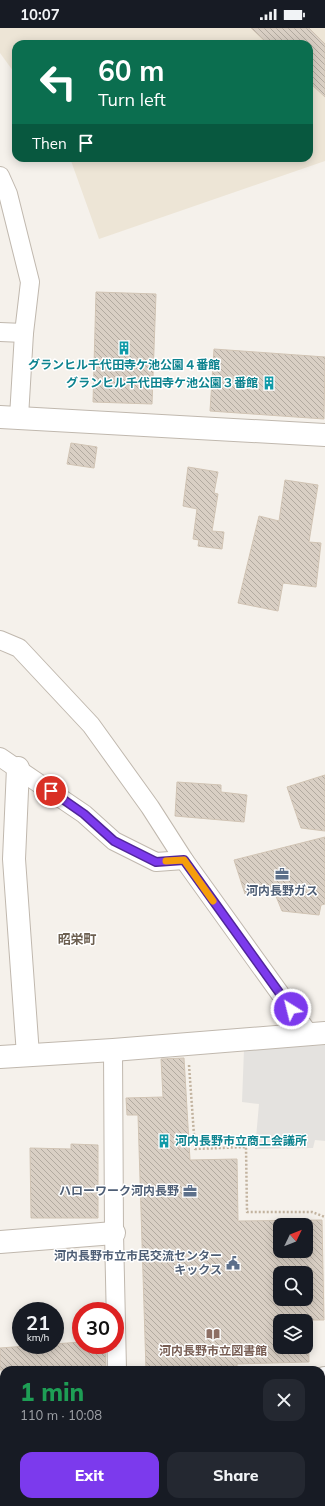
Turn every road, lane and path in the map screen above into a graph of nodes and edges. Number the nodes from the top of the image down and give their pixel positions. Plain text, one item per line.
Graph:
1 (0, 176) edge
2 (0, 332) edge
3 (24, 333) junction
4 (10, 417) edge
5 (325, 435) edge
6 (0, 640) edge
7 (9, 762) edge
8 (7, 859) edge
9 (184, 860) junction
10 (317, 1034) edge
11 (187, 1044) junction
12 (113, 1050) junction
13 (28, 1055) junction
14 (0, 1057) edge
15 (325, 1217) edge
16 (114, 1232) junction
17 (0, 1242) edge
18 (117, 1366) edge

1 - 3 street
2 - 3 street
3 - 4 street
4 - 5 street
6 - 9 street
7 - 8 street
7 - 9 street
8 - 13 street
9 - 10 street
10 - 11 street
11 - 12 street
11 - 15 path
12 - 13 street
12 - 16 street
13 - 14 street
16 - 17 street
16 - 18 street

